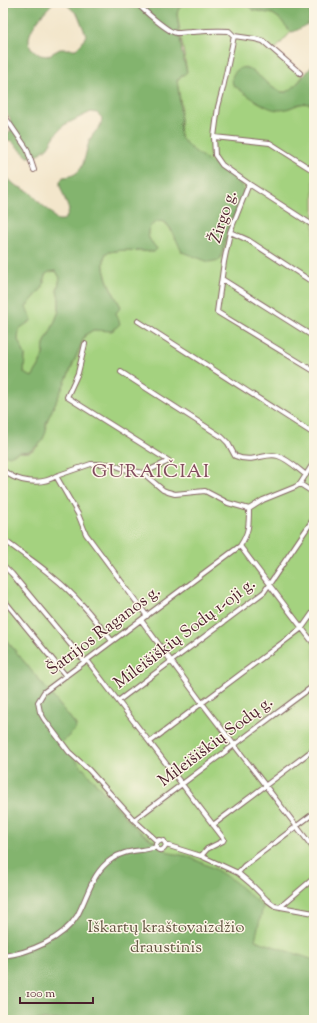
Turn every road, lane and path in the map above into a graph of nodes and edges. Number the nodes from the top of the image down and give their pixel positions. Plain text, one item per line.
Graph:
1 (137, 3) edge
2 (234, 36) junction
3 (300, 73) dead end
4 (3, 114) edge
5 (214, 137) junction
6 (34, 170) dead end
7 (314, 171) edge
8 (249, 184) junction
9 (314, 226) edge
10 (230, 232) junction
11 (222, 279) junction
12 (314, 283) edge
13 (138, 321) dead end
14 (314, 338) edge
15 (85, 344) dead end
16 (314, 371) edge
17 (121, 372) dead end
18 (314, 434) edge
19 (314, 462) edge
20 (3, 470) edge
21 (143, 473) junction
22 (306, 475) junction
23 (56, 476) junction
24 (300, 484) junction
25 (314, 493) edge
26 (249, 509) junction
27 (314, 518) edge
28 (3, 538) edge
29 (240, 546) junction
30 (3, 565) edge
31 (269, 585) junction
32 (3, 599) edge
33 (314, 611) edge
34 (147, 616) junction
35 (141, 620) junction
36 (302, 628) junction
37 (112, 642) junction
38 (314, 644) edge
39 (86, 661) junction
40 (171, 661) junction
41 (66, 676) junction
42 (313, 688) edge
43 (118, 701) junction
44 (202, 703) junction
45 (150, 742) junction
46 (234, 744) junction
47 (314, 749) edge
48 (181, 784) junction
49 (265, 785) junction
50 (314, 812) edge
51 (134, 820) junction
52 (213, 825) junction
53 (296, 826) junction
54 (158, 841) junction
55 (166, 846) junction
56 (156, 847) junction
57 (314, 849) edge
58 (201, 856) junction
59 (238, 873) junction
60 (314, 878) edge
61 (280, 907) junction
62 (314, 913) edge
63 (3, 956) edge

1 - 2 street
2 - 3 street
2 - 5 street, Žirgo g.
4 - 6 street
5 - 7 street
5 - 8 street, Žirgo g.
8 - 9 street
8 - 10 street, Žirgo g.
10 - 11 street, Žirgo g.
10 - 12 street
11 - 14 street
11 - 16 street, Žirgo g.
13 - 18 street
15 - 21 street
17 - 22 street
19 - 22 street
20 - 23 street
21 - 23 street
21 - 26 street
22 - 24 street
23 - 34 street
24 - 25 street
24 - 26 street
26 - 29 street, Šatrijos Raganos g.
27 - 31 street, Mileišiškių Sodų 1-oji g.
28 - 37 street
29 - 31 street
29 - 34 street, Šatrijos Raganos g.
30 - 39 street
31 - 36 street
31 - 40 street, Mileišiškių Sodų 1-oji g.
32 - 41 street
33 - 36 street
34 - 35 street, Šatrijos Raganos g.
35 - 37 street, Šatrijos Raganos g.
35 - 40 street
36 - 38 street
36 - 44 street
37 - 39 street, Šatrijos Raganos g.
39 - 41 street, Šatrijos Raganos g.
39 - 43 street
40 - 43 street, Mileišiškių Sodų 1-oji g.
40 - 44 street
41 - 51 street, Šatrijos Raganos g.
42 - 46 street, Mileišiškių Sodų g.
43 - 45 street, Mileišiškių Sodų 1-oji g.
44 - 45 street
44 - 46 street
45 - 48 street, Mileišiškių Sodų 1-oji g.
46 - 48 street, Mileišiškių Sodų g.
46 - 49 street
47 - 49 street
48 - 51 street, Mileišiškių Sodų g.
48 - 52 street, Mileišiškių Sodų 1-oji g.
49 - 52 street
49 - 53 street
50 - 53 street
51 - 54 street, Šatrijos Raganos g.
52 - 58 street, Mileišiškių Sodų 1-oji g.
53 - 57 street
53 - 59 street
54 - 55 street
54 - 56 street
55 - 56 street
55 - 58 street
56 - 63 street
58 - 59 street
59 - 61 street
60 - 61 street
61 - 62 street

